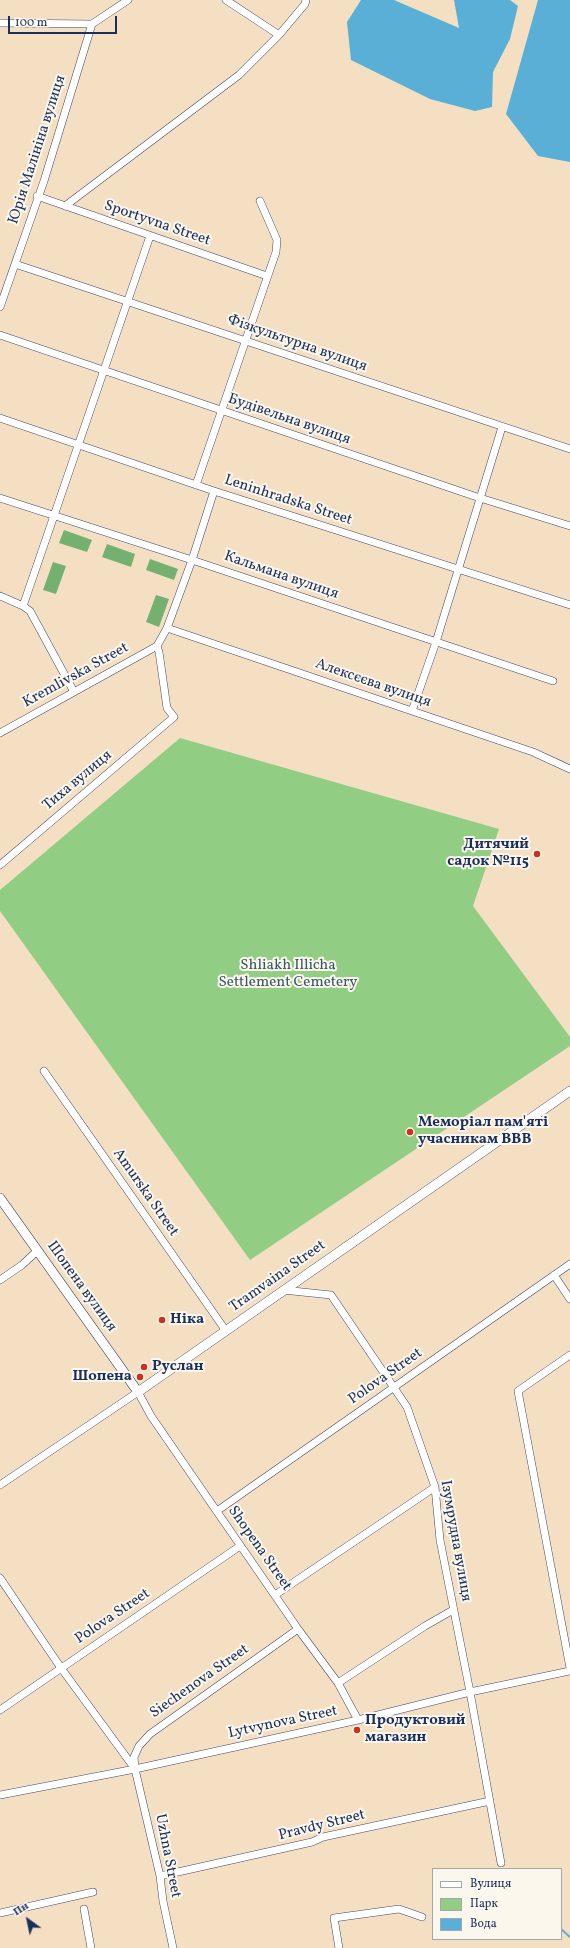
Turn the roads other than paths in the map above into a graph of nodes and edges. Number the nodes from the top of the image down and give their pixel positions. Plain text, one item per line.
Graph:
1 (128, 0) edge
2 (226, 0) edge
3 (306, 0) edge
4 (0, 23) edge
5 (92, 24) junction
6 (279, 35) junction
7 (38, 196) junction
8 (260, 202) dead end
9 (65, 206) junction
10 (150, 236) junction
11 (15, 264) junction
12 (267, 276) junction
13 (128, 302) junction
14 (0, 307) edge
15 (0, 335) edge
16 (245, 341) junction
17 (105, 372) junction
18 (221, 411) junction
19 (0, 418) edge
20 (502, 427) junction
21 (79, 445) junction
22 (570, 450) edge
23 (196, 485) junction
24 (214, 491) junction
25 (0, 498) edge
26 (480, 498) junction
27 (55, 516) junction
28 (570, 526) edge
29 (192, 560) junction
30 (459, 569) junction
31 (0, 596) edge
32 (570, 605) edge
33 (23, 606) junction
34 (167, 628) junction
35 (436, 642) junction
36 (159, 643) junction
37 (553, 681) dead end
38 (74, 692) junction
39 (412, 711) junction
40 (0, 733) edge
41 (570, 769) edge
42 (0, 865) edge
43 (44, 1071) dead end
44 (570, 1090) edge
45 (0, 1198) edge
46 (38, 1251) junction
47 (570, 1264) edge
48 (554, 1275) junction
49 (0, 1280) edge
50 (283, 1290) junction
51 (570, 1299) edge
52 (226, 1331) junction
53 (570, 1355) edge
54 (395, 1387) junction
55 (138, 1392) junction
56 (0, 1485) edge
57 (435, 1487) junction
58 (217, 1511) junction
59 (240, 1546) junction
60 (0, 1578) edge
61 (275, 1595) junction
62 (453, 1610) junction
63 (298, 1629) junction
64 (61, 1668) junction
65 (570, 1669) edge
66 (338, 1683) junction
67 (470, 1692) junction
68 (0, 1710) edge
69 (358, 1720) junction
70 (135, 1769) junction
71 (0, 1795) edge
72 (490, 1801) junction
73 (501, 1863) dead end
74 (160, 1876) junction
75 (93, 1892) dead end
76 (84, 1909) dead end
77 (0, 1913) edge
78 (422, 1917) dead end
79 (91, 1948) edge
80 (173, 1948) edge
81 (339, 1948) edge

1 - 5 street
2 - 6 street
3 - 6 street
4 - 5 street
5 - 7 street, Юрія Малініна вулиця
6 - 9 street
7 - 9 street, Sportyvna Street
7 - 11 street, Юрія Малініна вулиця
8 - 12 street
9 - 10 street, Sportyvna Street
10 - 12 street, Sportyvna Street
10 - 13 street
11 - 13 street, Фiзкультурна вулиця
11 - 14 street, Юрія Малініна вулиця
12 - 16 street
13 - 16 street, Фiзкультурна вулиця
13 - 17 street
15 - 17 street, Будівельна вулиця
16 - 18 street
16 - 20 street, Фiзкультурна вулиця
17 - 18 street, Будівельна вулиця
17 - 21 street
18 - 23 street
18 - 26 street, Будівельна вулиця
19 - 21 street, Leninhradska Street
20 - 22 street, Фiзкультурна вулиця
20 - 26 street
21 - 23 street, Leninhradska Street
21 - 27 street
23 - 24 street, Leninhradska Street
24 - 29 street
24 - 30 street, Leninhradska Street
25 - 27 street, Кальмана вулиця
26 - 28 street, Будівельна вулиця
26 - 30 street
27 - 29 street, Кальмана вулиця
27 - 33 street
29 - 34 street
29 - 35 street, Кальмана вулиця
30 - 32 street, Leninhradska Street
30 - 35 street
31 - 33 street
33 - 38 street
34 - 36 street
34 - 39 street, Алексєєва вулиця
35 - 37 street, Кальмана вулиця
35 - 39 street
36 - 38 street, Kremlivska Street
36 - 42 street, Тиха вулиця
38 - 40 street, Kremlivska Street
39 - 41 street, Алексєєва вулиця
43 - 52 street, Amurska Street
44 - 50 street, Tramvaina Street
45 - 46 street, Шопена вулиця
46 - 49 street
46 - 55 street, Шопена вулиця
47 - 48 street, Polova Street
48 - 51 street
48 - 54 street, Polova Street
50 - 52 street, Tramvaina Street
50 - 54 street, Ізумрудна вулиця
52 - 55 street, Tramvaina Street
53 - 65 street
54 - 57 street, Ізумрудна вулиця
54 - 58 street, Polova Street
55 - 56 street, Tramvaina Street
55 - 58 street, Shopena Street
57 - 61 street
57 - 62 street, Ізумрудна вулиця
58 - 59 street, Shopena Street
59 - 61 street, Shopena Street
59 - 64 street, Polova Street
60 - 64 street
61 - 63 street, Shopena Street
62 - 66 street
62 - 67 street, Ізумрудна вулиця
63 - 66 street, Shopena Street
63 - 70 street, Siechenova Street
64 - 68 street, Polova Street
64 - 70 street
65 - 67 street, Lytvynova Street
66 - 69 street, Shopena Street
67 - 69 street, Lytvynova Street
67 - 72 street, Ізумрудна вулиця
69 - 70 street, Lytvynova Street
70 - 71 street, Lytvynova Street
70 - 74 street, Uzhna Street
72 - 73 street, Ізумрудна вулиця
72 - 74 street, Pravdy Street
74 - 80 street, Uzhna Street
75 - 77 street
76 - 79 street
78 - 81 street

